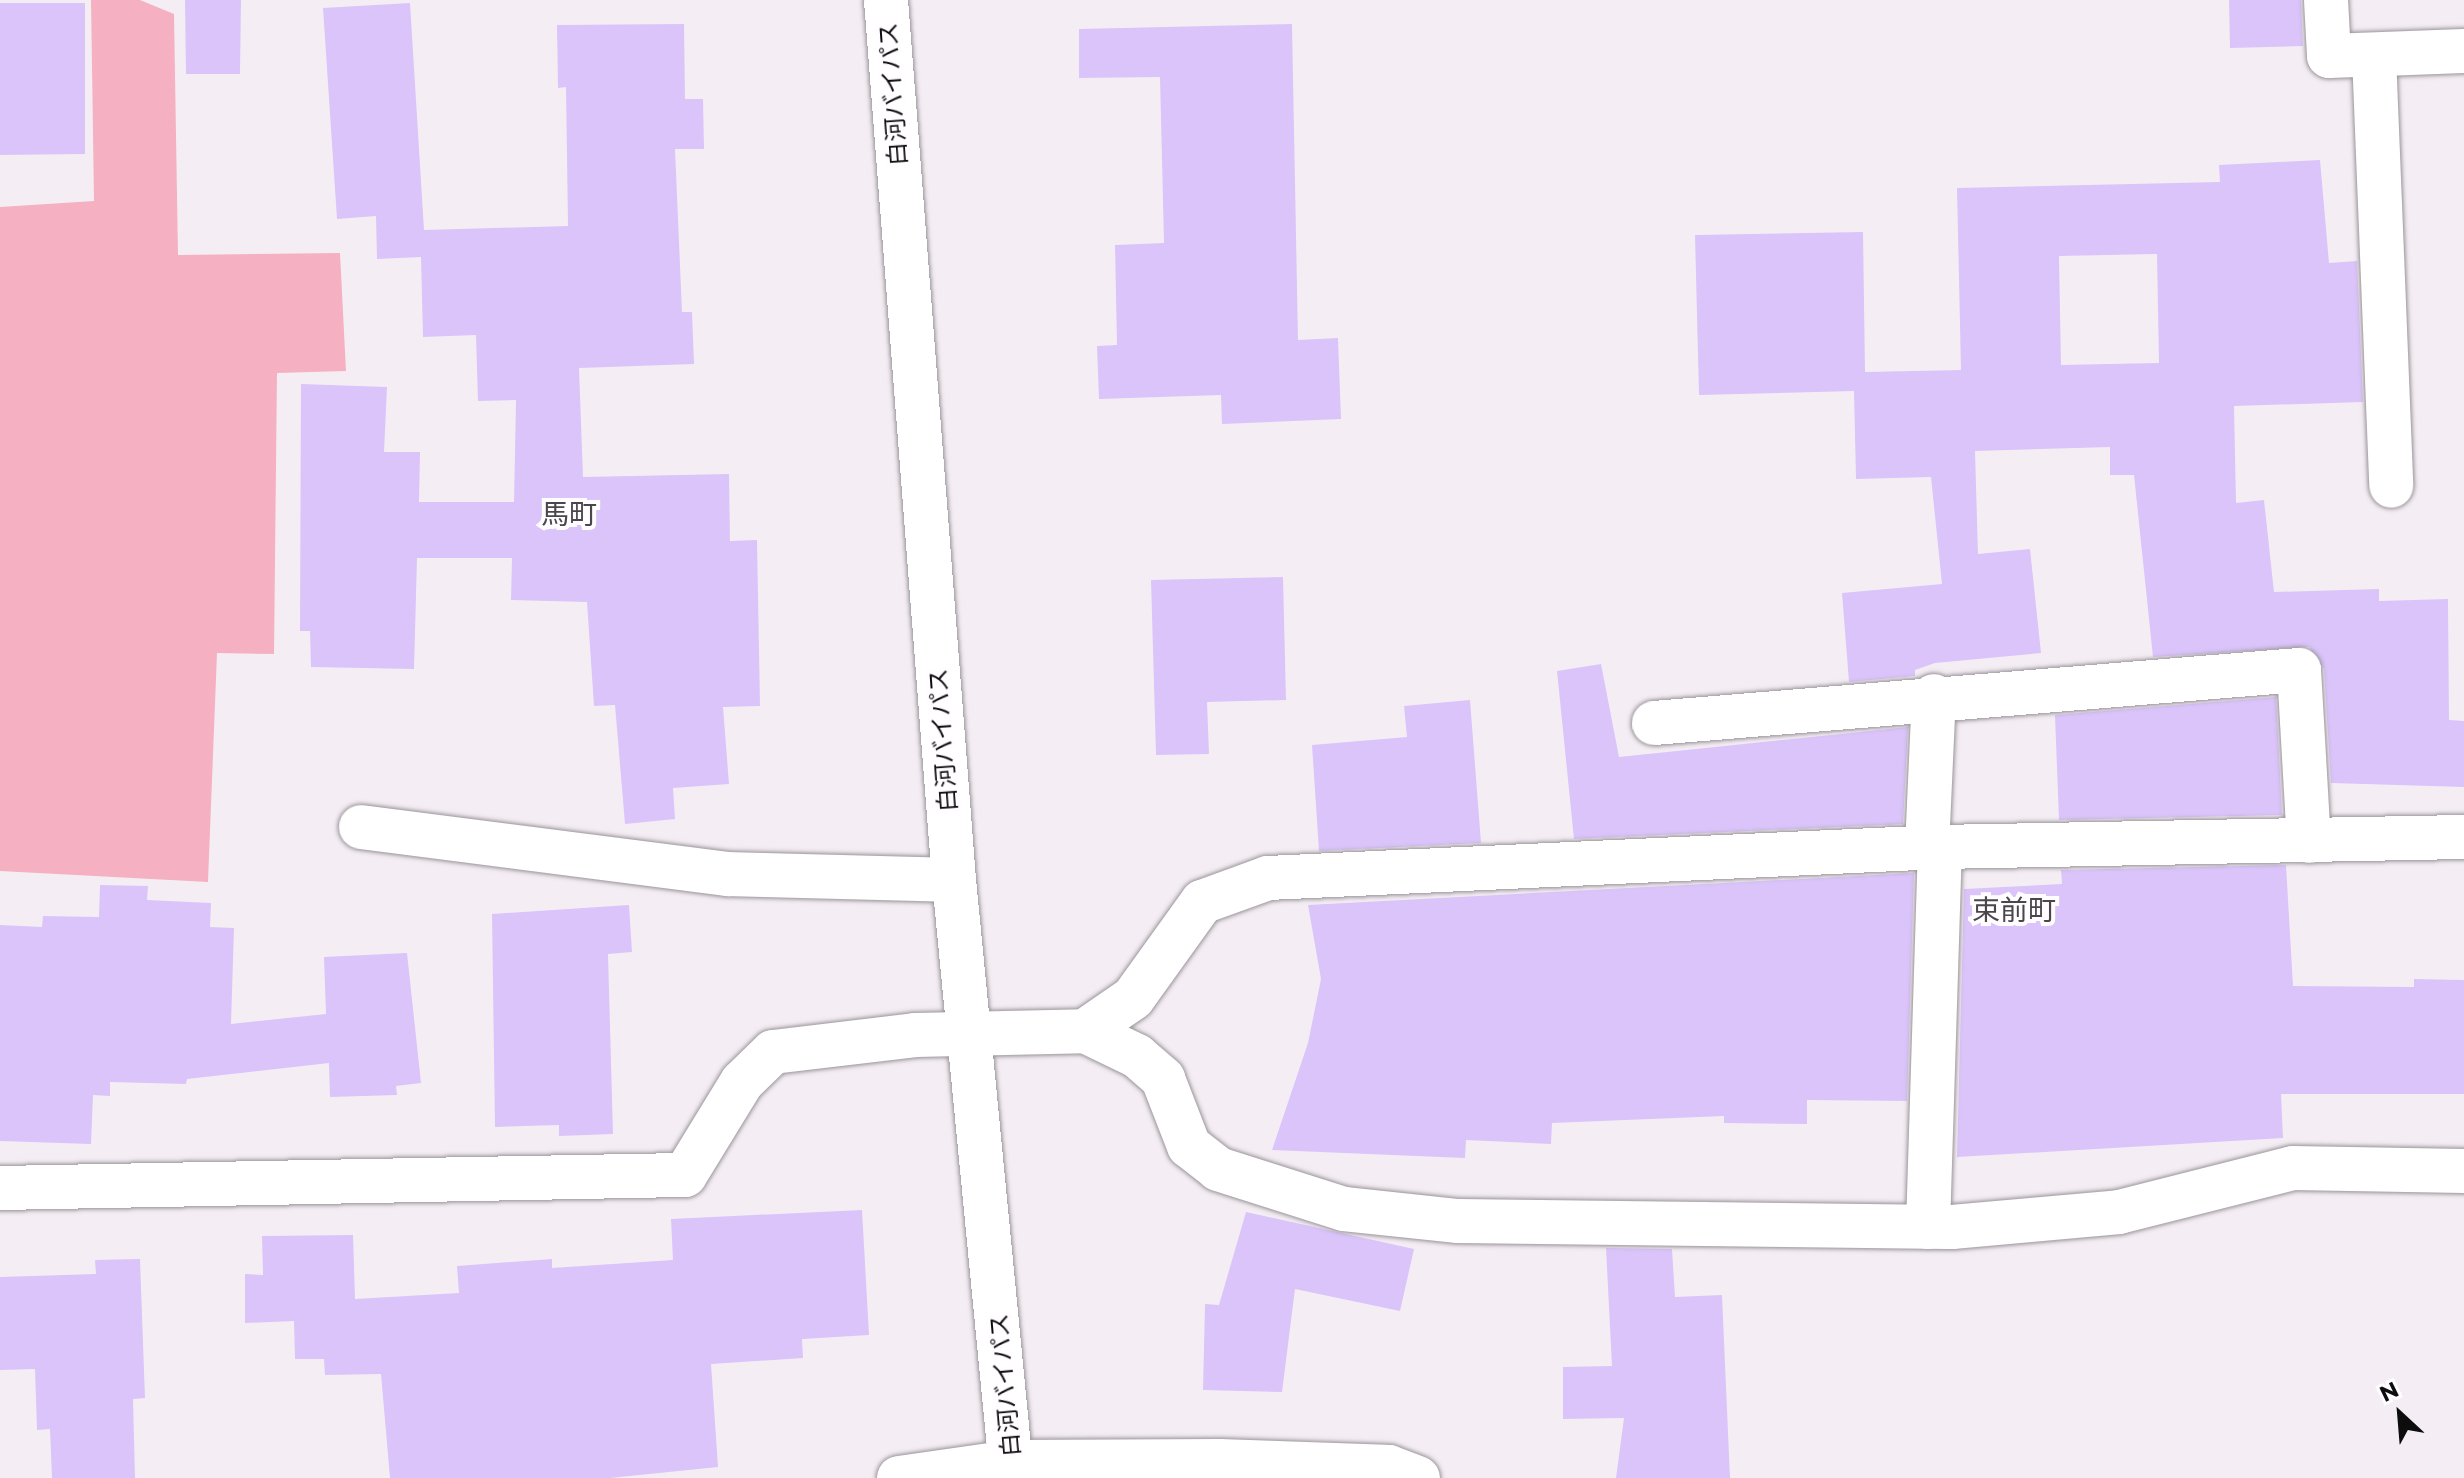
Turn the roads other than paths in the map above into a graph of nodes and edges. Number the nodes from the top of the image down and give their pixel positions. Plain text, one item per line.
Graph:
1 (886, 0) edge
2 (2326, 0) edge
3 (2464, 51) edge
4 (2374, 55) junction
5 (2391, 486) dead end
6 (1934, 696) junction
7 (1654, 723) dead end
8 (361, 827) dead end
9 (2464, 837) edge
10 (2309, 841) junction
11 (1933, 847) junction
12 (954, 880) junction
13 (1085, 1031) junction
14 (974, 1033) junction
15 (2464, 1171) edge
16 (0, 1188) edge
17 (1928, 1227) junction
18 (1012, 1470) edge
19 (899, 1478) edge
20 (1418, 1478) edge

1 - 12 main road, 白河バイパス
2 - 4 main road
3 - 4 main road
4 - 5 main road
6 - 7 main road
6 - 10 main road
6 - 11 main road
8 - 12 main road
9 - 10 main road
10 - 11 main road
11 - 13 main road
11 - 17 main road
12 - 14 main road, 白河バイパス
13 - 14 main road
13 - 17 main road
14 - 16 main road
14 - 18 main road, 白河バイパス
15 - 17 main road
18 - 19 main road
18 - 20 main road

